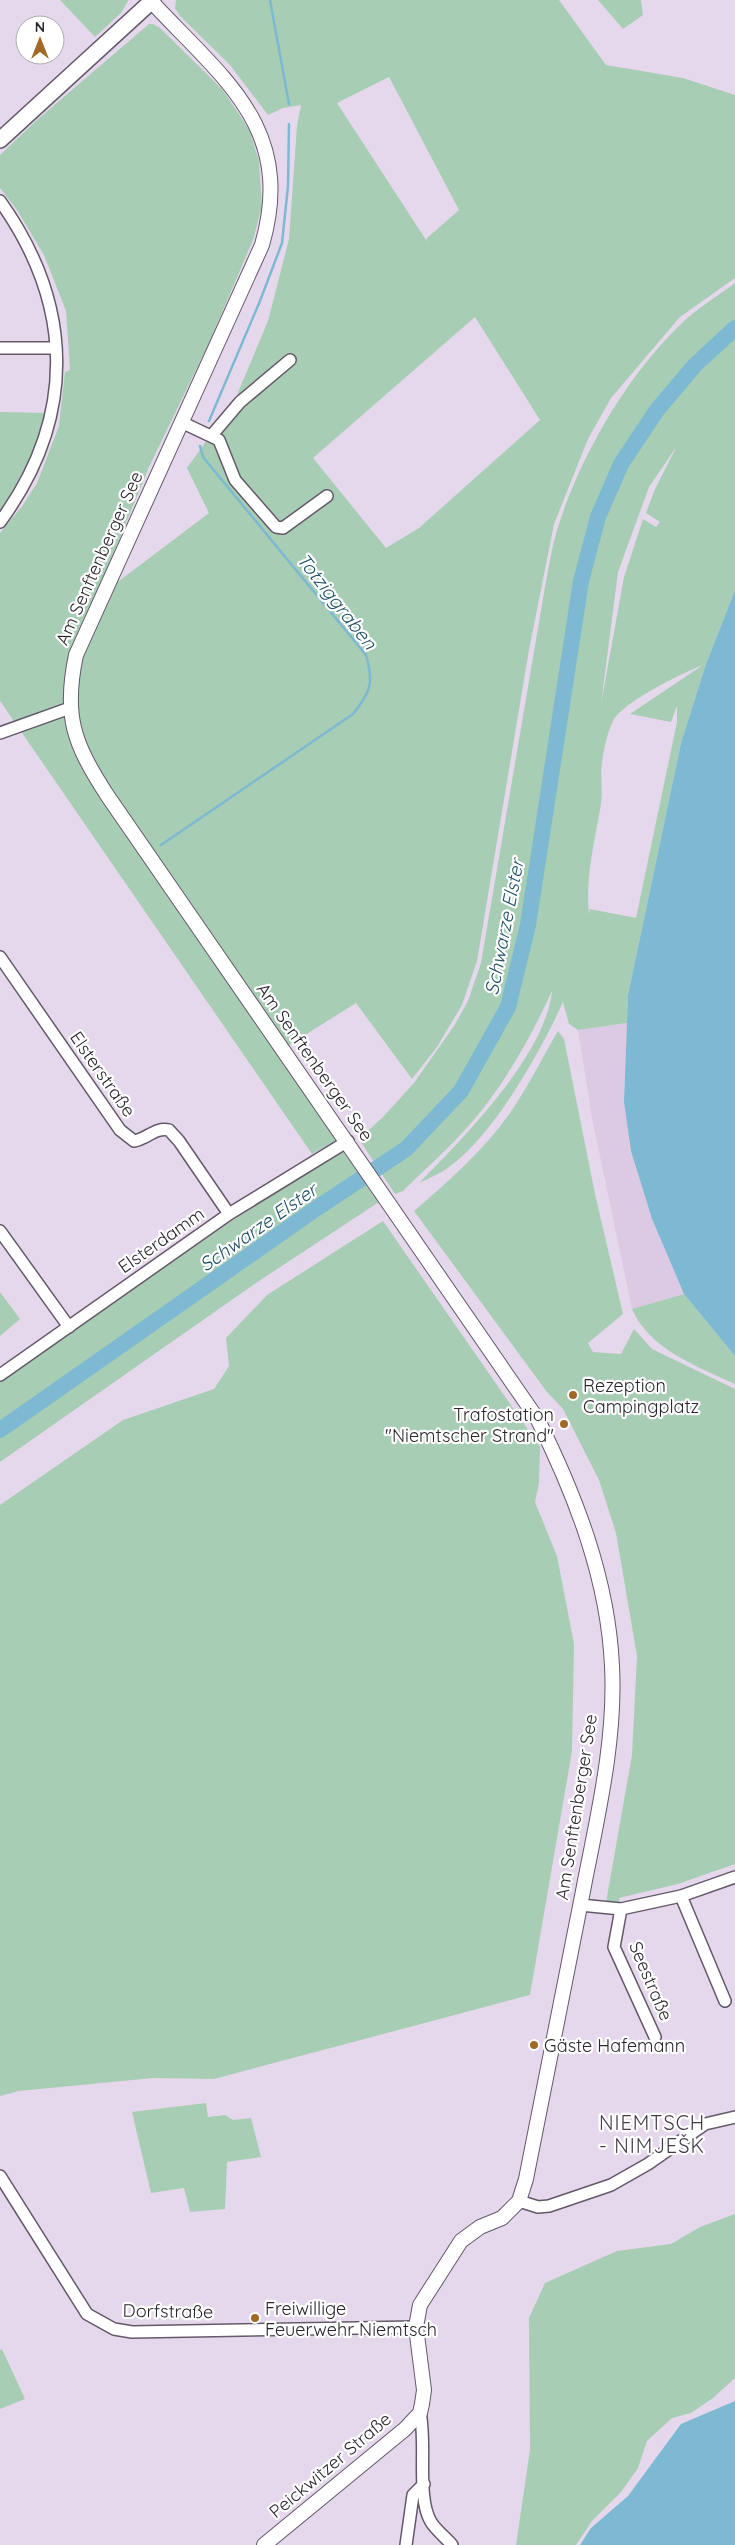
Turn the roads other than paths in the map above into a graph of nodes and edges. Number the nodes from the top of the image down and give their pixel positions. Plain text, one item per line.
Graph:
1 (151, 1) edge
2 (0, 140) edge
3 (0, 200) edge
4 (0, 348) edge
5 (55, 348) junction
6 (290, 360) dead end
7 (181, 422) junction
8 (212, 435) junction
9 (327, 496) dead end
10 (0, 522) edge
11 (70, 708) junction
12 (0, 733) edge
13 (0, 956) edge
14 (351, 1147) junction
15 (229, 1214) junction
16 (0, 1230) edge
17 (69, 1327) junction
18 (0, 1375) edge
19 (735, 1877) edge
20 (681, 1896) junction
21 (580, 1904) junction
22 (622, 1909) junction
23 (724, 2001) dead end
24 (656, 2037) dead end
25 (735, 2117) edge
26 (0, 2176) edge
27 (519, 2201) junction
28 (416, 2328) junction
29 (420, 2413) junction
30 (424, 2484) junction
31 (431, 2521) junction
32 (410, 2523) junction
33 (264, 2545) edge
34 (406, 2545) edge
35 (452, 2545) edge

1 - 2 main road
1 - 7 street, Am Senftenberger See
3 - 5 street
4 - 5 street
5 - 10 street
6 - 8 street
7 - 8 street
7 - 11 street, Am Senftenberger See
8 - 9 street
11 - 12 street
11 - 14 street, Am Senftenberger See
13 - 15 street, Elsterstraße
14 - 15 street, Elsterdamm
14 - 21 street, Am Senftenberger See
15 - 17 street, Elsterdamm
16 - 17 street
17 - 18 street, Elsterdamm
19 - 20 street
20 - 22 street
20 - 23 street
21 - 22 street
21 - 27 street, Am Senftenberger See
22 - 24 street, Seestraße
25 - 27 street
26 - 28 street, Dorfstraße
27 - 28 street
28 - 29 street
29 - 30 street
29 - 33 street, Peickwitzer Straße
30 - 31 street
30 - 32 street
31 - 32 street
31 - 35 street
32 - 34 street

